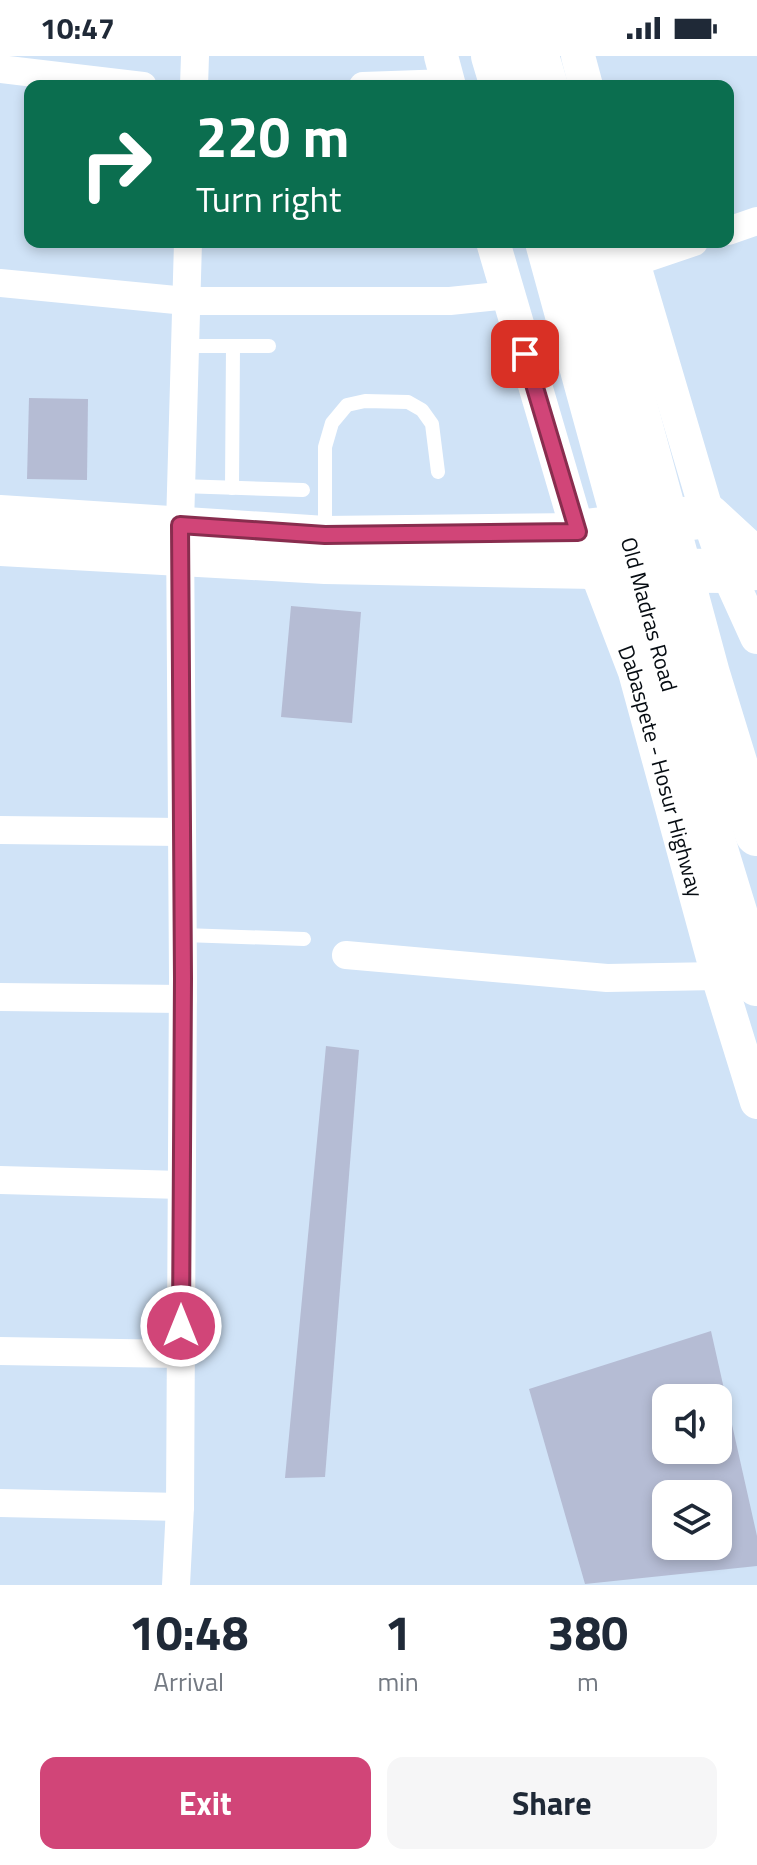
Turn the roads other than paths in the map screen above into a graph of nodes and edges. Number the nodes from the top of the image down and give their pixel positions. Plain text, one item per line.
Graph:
1 (195, 56) edge
2 (493, 56) edge
3 (537, 56) edge
4 (578, 56) edge
5 (0, 69) edge
6 (446, 75) edge
7 (93, 80) edge
8 (194, 80) edge
9 (408, 80) edge
10 (500, 80) edge
11 (544, 80) edge
12 (584, 80) edge
13 (757, 221) edge
14 (734, 229) edge
15 (188, 248) edge
16 (495, 248) edge
17 (549, 248) edge
18 (593, 248) edge
19 (655, 248) edge
20 (629, 252) edge
21 (0, 283) edge
22 (508, 295) junction
23 (186, 301) junction
24 (184, 346) junction
25 (233, 346) junction
26 (269, 346) dead end
27 (438, 472) dead end
28 (180, 486) junction
29 (232, 488) junction
30 (303, 490) dead end
31 (0, 514) edge
32 (708, 516) junction
33 (325, 535) junction
34 (180, 541) junction
35 (0, 547) edge
36 (587, 551) junction
37 (747, 567) edge
38 (757, 637) edge
39 (0, 830) edge
40 (181, 832) junction
41 (757, 834) edge
42 (183, 935) junction
43 (304, 939) dead end
44 (346, 955) dead end
45 (738, 980) edge
46 (0, 997) edge
47 (183, 999) junction
48 (757, 1102) edge
49 (0, 1180) edge
50 (181, 1185) junction
51 (0, 1351) edge
52 (180, 1354) junction
53 (0, 1503) edge
54 (180, 1507) junction
55 (176, 1585) edge

1 - 8 street
2 - 10 highway
3 - 11 highway
4 - 12 street
5 - 7 street
6 - 9 street
13 - 14 street
15 - 23 street
16 - 22 street, Dabaspete - Hosur Highway
17 - 45 highway, Old Madras Road
18 - 41 highway, Old Madras Road
19 - 20 street
20 - 32 street
21 - 23 street
22 - 23 street
22 - 36 street, Dabaspete - Hosur Highway
23 - 24 street
24 - 25 lane
24 - 28 street
25 - 26 lane
25 - 29 lane
27 - 33 lane
28 - 29 lane
28 - 34 street
29 - 30 lane
31 - 34 main road
32 - 36 highway
32 - 37 highway
33 - 34 main road
33 - 36 main road
34 - 35 main road
34 - 36 main road
34 - 40 street
36 - 37 highway
36 - 45 street, Dabaspete - Hosur Highway
37 - 38 street
39 - 40 street
40 - 42 street
42 - 43 lane
42 - 47 street
44 - 45 street
45 - 48 street, Dabaspete - Hosur Highway
46 - 47 street
47 - 50 street
49 - 50 street
50 - 52 street
51 - 52 street
52 - 54 street
53 - 54 street
54 - 55 street

